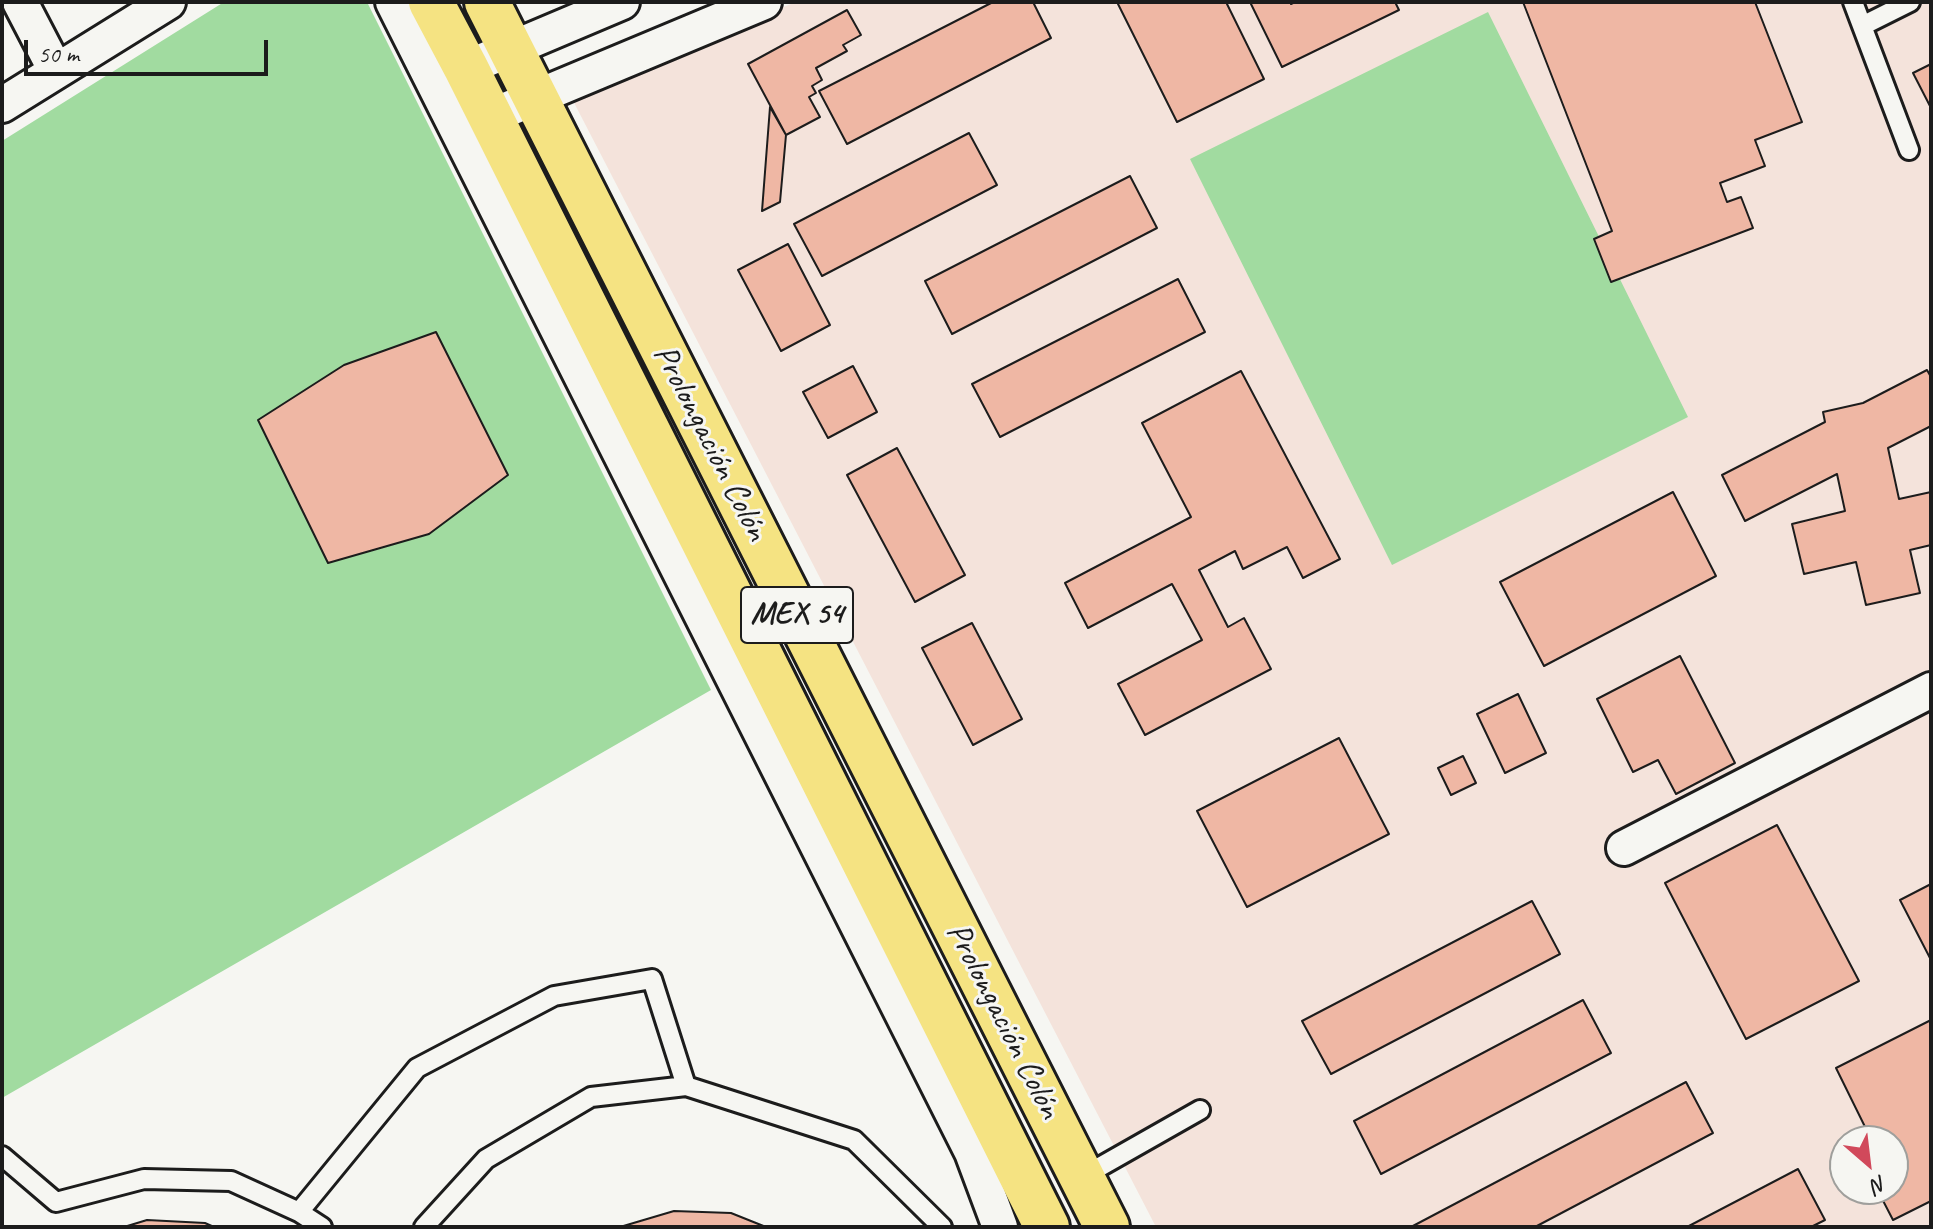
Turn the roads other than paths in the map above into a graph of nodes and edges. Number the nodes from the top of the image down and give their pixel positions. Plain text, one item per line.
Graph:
1 (20, 2) edge
2 (168, 2) edge
3 (393, 2) edge
4 (431, 2) edge
5 (487, 2) edge
6 (622, 2) edge
7 (764, 2) edge
8 (1853, 2) edge
9 (1910, 2) edge
10 (1862, 26) junction
11 (510, 49) junction
12 (466, 68) junction
13 (56, 71) junction
14 (535, 97) junction
15 (2, 105) edge
16 (489, 117) junction
17 (1909, 150) dead end
18 (1931, 690) edge
19 (1624, 848) dead end
20 (686, 1086) junction
21 (1200, 1110) dead end
22 (2, 1156) edge
23 (1082, 1177) junction
24 (299, 1212) junction
25 (322, 1227) edge
26 (424, 1227) edge
27 (942, 1227) edge
28 (1000, 1227) edge
29 (1047, 1227) edge
30 (1107, 1227) edge

1 - 13 street
2 - 13 street
3 - 28 street
4 - 12 main road, Prolongación Colón / MEX 54
5 - 11 main road, Prolongación Colón / MEX 54
6 - 11 street
7 - 14 street
8 - 10 lane
9 - 10 lane
10 - 17 lane
11 - 12 street
11 - 14 main road, Prolongación Colón / MEX 54
12 - 16 main road, Prolongación Colón / MEX 54
13 - 15 street
14 - 16 street
14 - 23 main road, Prolongación Colón / MEX 54
16 - 29 main road, Prolongación Colón / MEX 54
18 - 19 street
20 - 24 lane
20 - 26 lane
20 - 27 lane
21 - 23 lane
22 - 24 lane
23 - 30 main road, Prolongación Colón / MEX 54
24 - 25 lane

